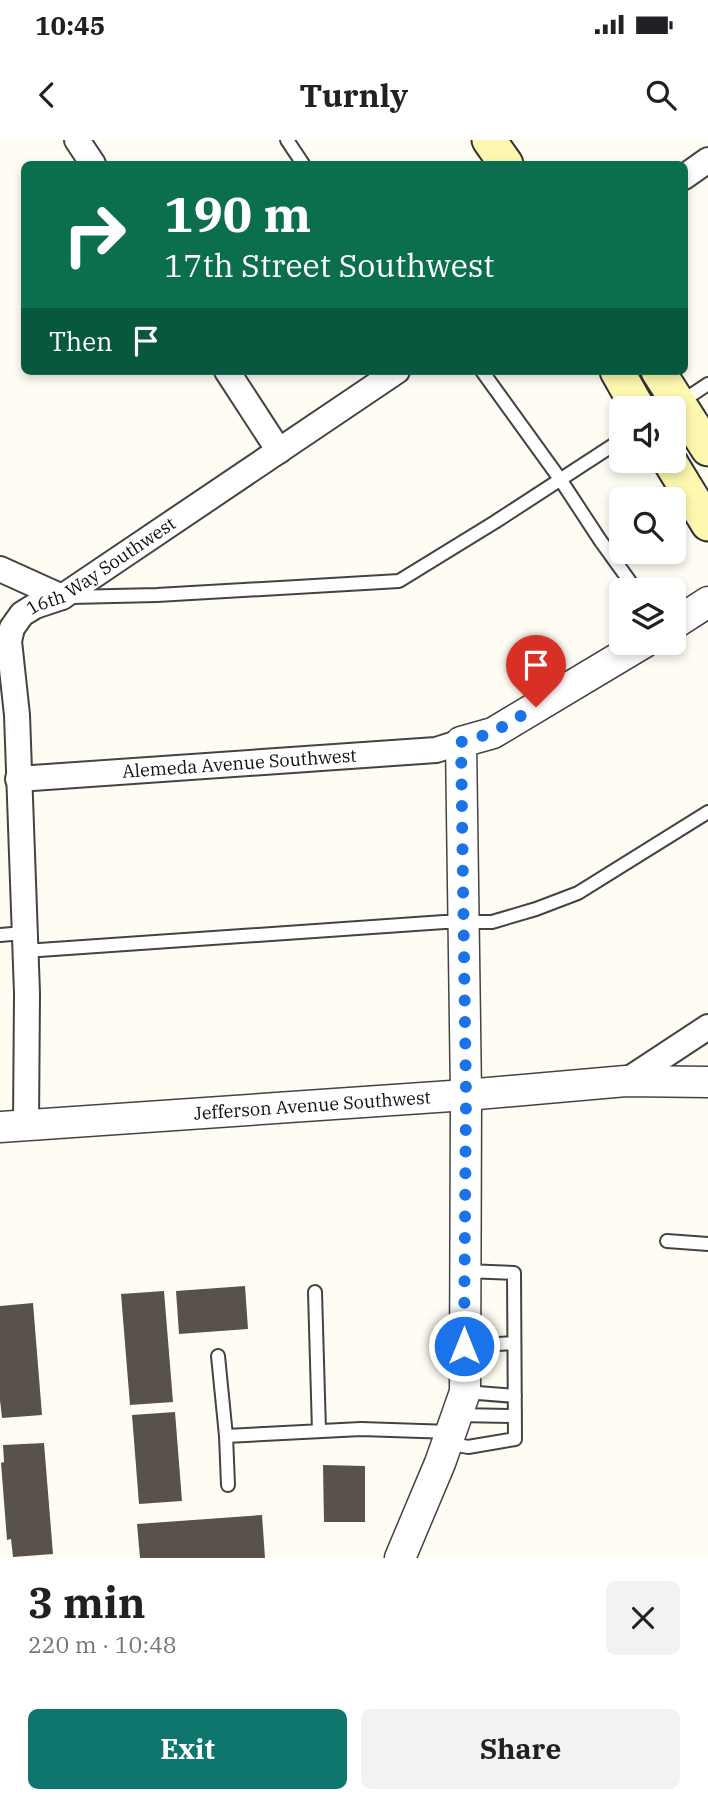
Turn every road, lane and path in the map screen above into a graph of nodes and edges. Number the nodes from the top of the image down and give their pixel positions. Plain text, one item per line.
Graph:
1 (78, 140) edge
2 (287, 140) edge
3 (489, 140) edge
4 (708, 160) edge
5 (91, 161) edge
6 (301, 161) edge
7 (504, 161) edge
8 (688, 174) edge
9 (230, 375) edge
10 (391, 375) edge
11 (485, 375) edge
12 (619, 375) edge
13 (660, 375) edge
14 (708, 384) edge
15 (631, 396) edge
16 (670, 396) edge
17 (686, 399) edge
18 (686, 420) edge
19 (609, 448) edge
20 (708, 449) edge
21 (279, 451) junction
22 (677, 473) edge
23 (560, 479) junction
24 (708, 524) edge
25 (0, 569) edge
26 (627, 578) edge
27 (62, 597) junction
28 (708, 602) edge
29 (686, 616) edge
30 (623, 655) edge
31 (8, 718) edge
32 (461, 742) junction
33 (18, 779) junction
34 (708, 812) edge
35 (465, 923) junction
36 (16, 940) edge
37 (708, 1027) edge
38 (626, 1081) junction
39 (708, 1082) edge
40 (466, 1095) junction
41 (13, 1126) edge
42 (667, 1241) dead end
43 (708, 1244) edge
44 (464, 1271) junction
45 (315, 1292) dead end
46 (514, 1343) junction
47 (464, 1346) junction
48 (218, 1356) dead end
49 (515, 1396) junction
50 (515, 1416) junction
51 (455, 1421) junction
52 (319, 1431) junction
53 (226, 1436) junction
54 (228, 1485) dead end
55 (400, 1558) edge

1 - 5 street
2 - 6 lane
3 - 7 main road
4 - 8 street
9 - 21 street
10 - 21 street, 16th Way Southwest
11 - 23 lane
12 - 15 main road
13 - 16 main road
14 - 17 lane
18 - 20 main road
19 - 23 lane
21 - 27 street, 16th Way Southwest
22 - 24 main road
23 - 26 lane
23 - 27 lane
25 - 27 street
27 - 31 street, 16th Way Southwest
28 - 29 street
30 - 32 street
31 - 33 street, 16th Way Southwest
32 - 33 street, Alemeda Avenue Southwest
32 - 35 street
33 - 36 street, 16th Way Southwest
34 - 35 lane
35 - 36 lane
35 - 40 street
36 - 41 street, 16th Way Southwest
37 - 38 street
38 - 39 street, Jefferson Avenue Southwest
38 - 40 street, Jefferson Avenue Southwest
40 - 41 street, Jefferson Avenue Southwest
40 - 44 street
42 - 43 lane
44 - 46 lane
44 - 47 street
45 - 52 lane
46 - 47 lane
46 - 49 lane
47 - 51 street
48 - 53 lane
49 - 50 lane
49 - 51 lane
50 - 51 lane
50 - 51 lane
51 - 52 lane
51 - 55 street
52 - 53 lane
53 - 54 lane

